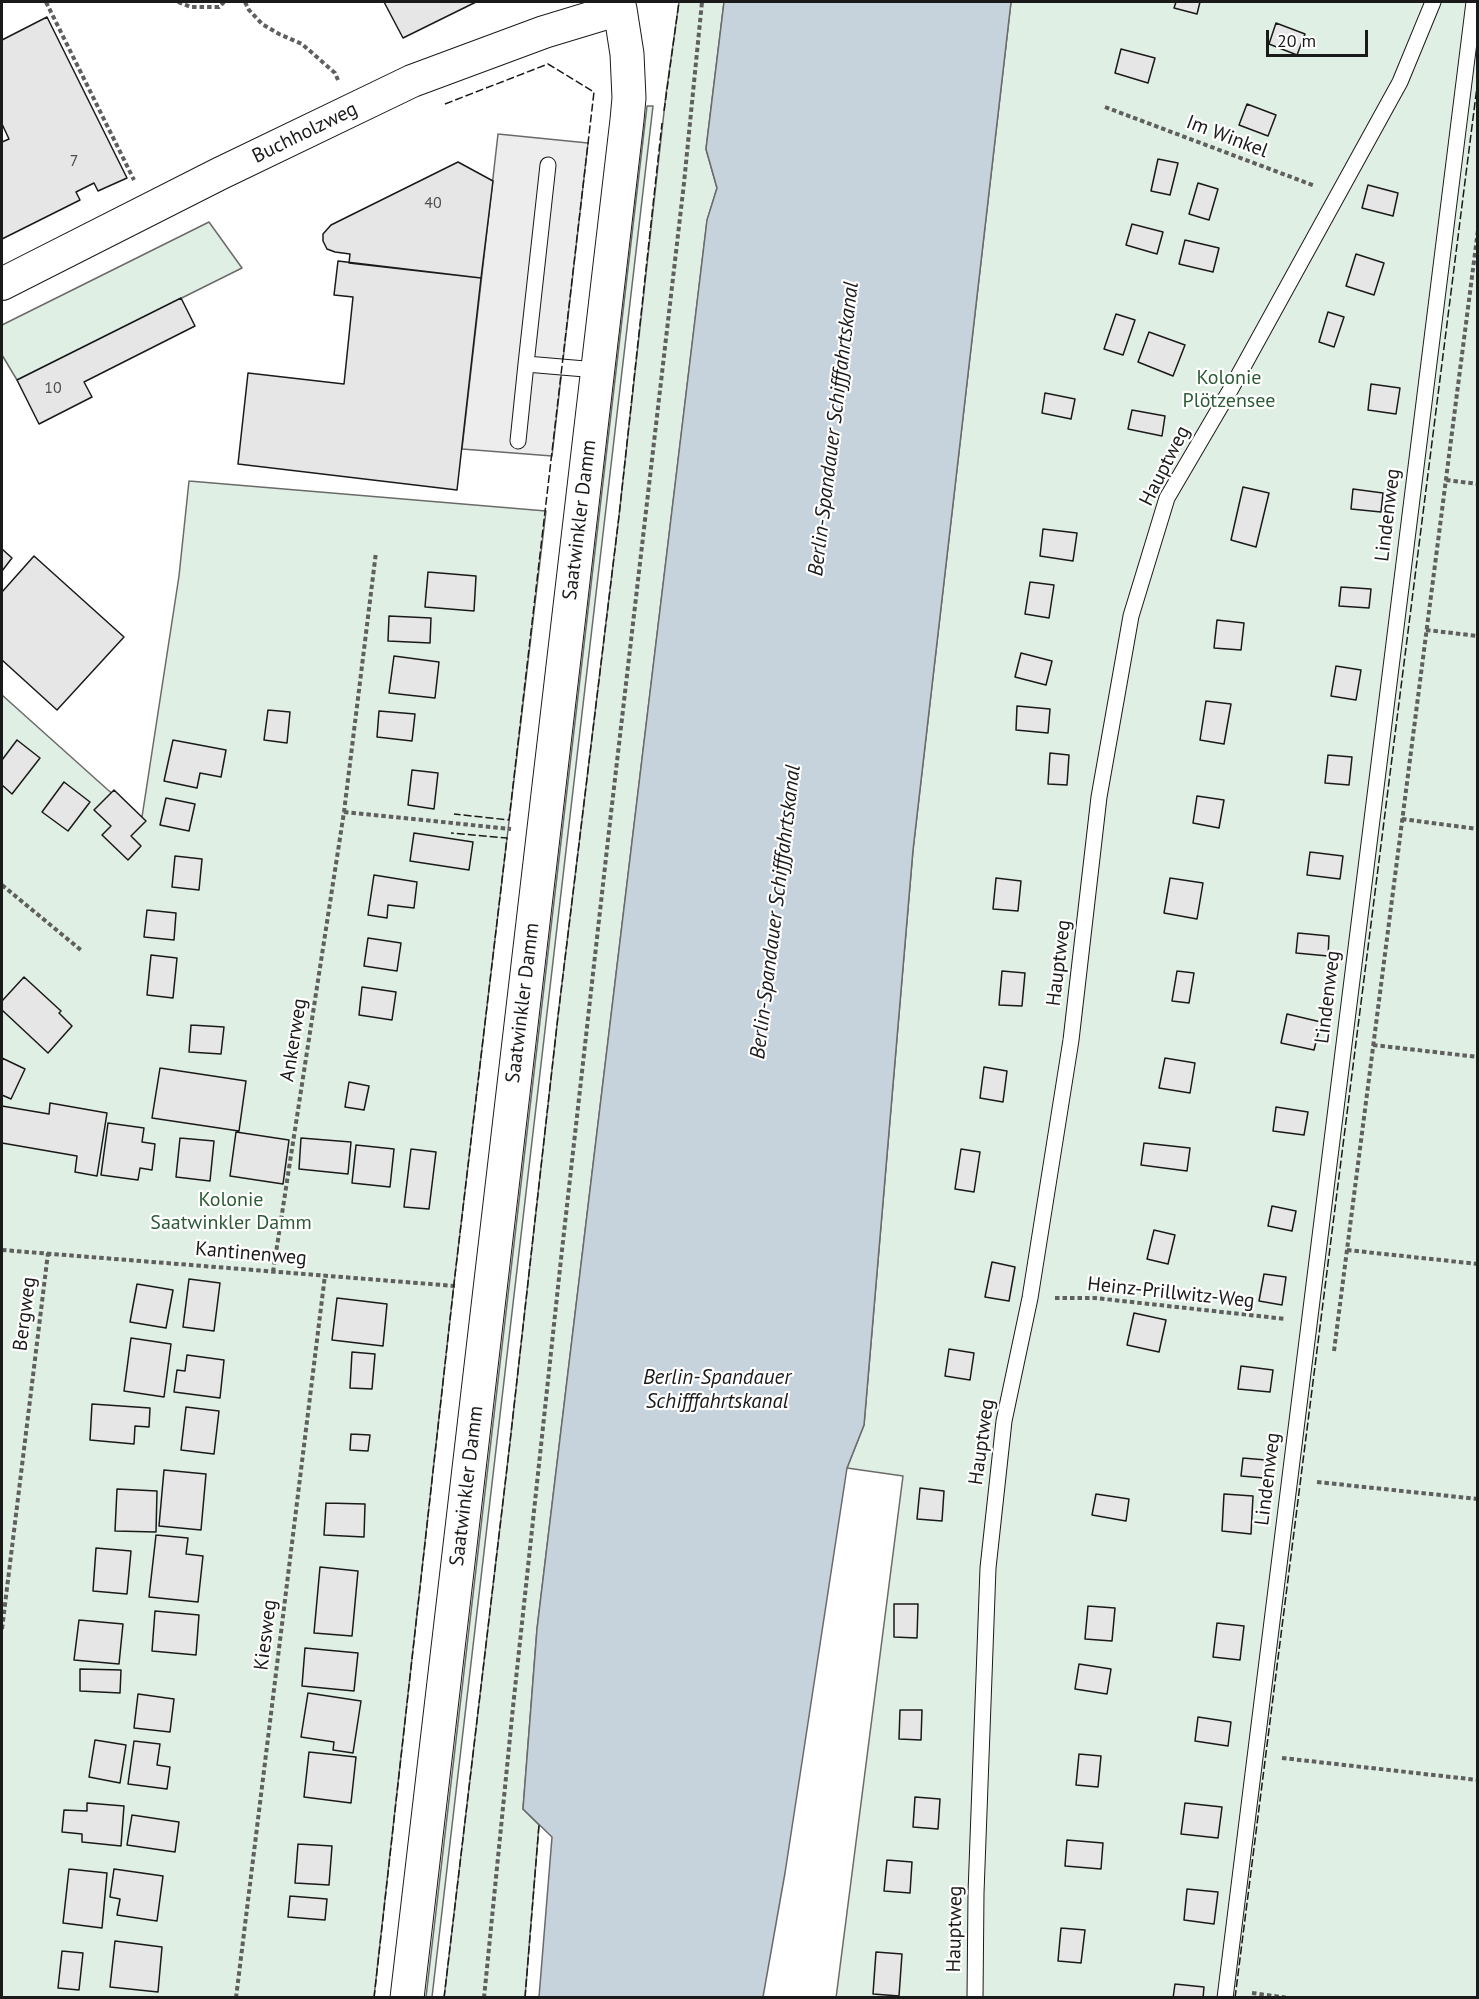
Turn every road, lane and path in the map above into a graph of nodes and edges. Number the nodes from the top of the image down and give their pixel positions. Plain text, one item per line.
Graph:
1 (46, 2) edge
2 (178, 2) edge
3 (224, 2) edge
4 (245, 2) edge
5 (702, 2) edge
6 (1433, 2) edge
7 (1474, 2) edge
8 (620, 4) edge
9 (339, 81) dead end
10 (1105, 107) dead end
11 (548, 165) dead end
12 (134, 180) dead end
13 (1338, 195) junction
14 (1478, 230) edge
15 (2, 284) edge
16 (526, 364) junction
17 (597, 370) junction
18 (518, 441) dead end
19 (1446, 480) junction
20 (1478, 484) edge
21 (376, 552) dead end
22 (1426, 630) junction
23 (1478, 636) edge
24 (344, 812) junction
25 (1402, 819) junction
26 (1478, 828) edge
27 (515, 829) dead end
28 (2, 885) edge
29 (82, 951) dead end
30 (1373, 1045) junction
31 (1478, 1057) edge
32 (2, 1250) edge
33 (1347, 1250) junction
34 (48, 1253) junction
35 (1478, 1264) edge
36 (273, 1272) junction
37 (325, 1275) junction
38 (462, 1287) dead end
39 (1030, 1298) junction
40 (1309, 1322) junction
41 (1334, 1354) dead end
42 (1316, 1493) dead end
43 (1478, 1499) edge
44 (2, 1629) edge
45 (1280, 1770) dead end
46 (1478, 1780) edge
47 (1253, 1981) dead end
48 (1251, 1995) edge
49 (236, 1998) edge
50 (407, 1998) edge
51 (484, 1998) edge
52 (975, 1998) edge
53 (1225, 1998) edge
54 (1289, 1998) edge

1 - 12 path
2 - 3 path
4 - 9 path
5 - 51 path
6 - 13 lane, Hauptweg
7 - 40 lane, Lindenweg
8 - 15 street, Buchholzweg
8 - 17 main road, Saatwinkler Damm
10 - 13 path, Im Winkel
11 - 16 lane
13 - 39 lane, Hauptweg
14 - 19 path
16 - 17 lane
16 - 18 lane
17 - 50 main road, Saatwinkler Damm
19 - 20 path
19 - 22 path
21 - 24 path, Ankerweg
22 - 23 path
22 - 25 path
24 - 27 path
24 - 36 path, Ankerweg
25 - 26 path
25 - 30 path
28 - 29 path
30 - 31 path
30 - 33 path
32 - 34 path, Kantinenweg
33 - 35 path
33 - 41 path
34 - 36 path, Kantinenweg
34 - 44 path, Bergweg
36 - 37 path, Kantinenweg
37 - 38 path, Kantinenweg
37 - 49 path, Kiesweg
39 - 40 path, Heinz-Prillwitz-Weg
39 - 52 lane, Hauptweg
40 - 53 lane, Lindenweg
42 - 43 path
45 - 46 path
47 - 48 path
48 - 54 path

